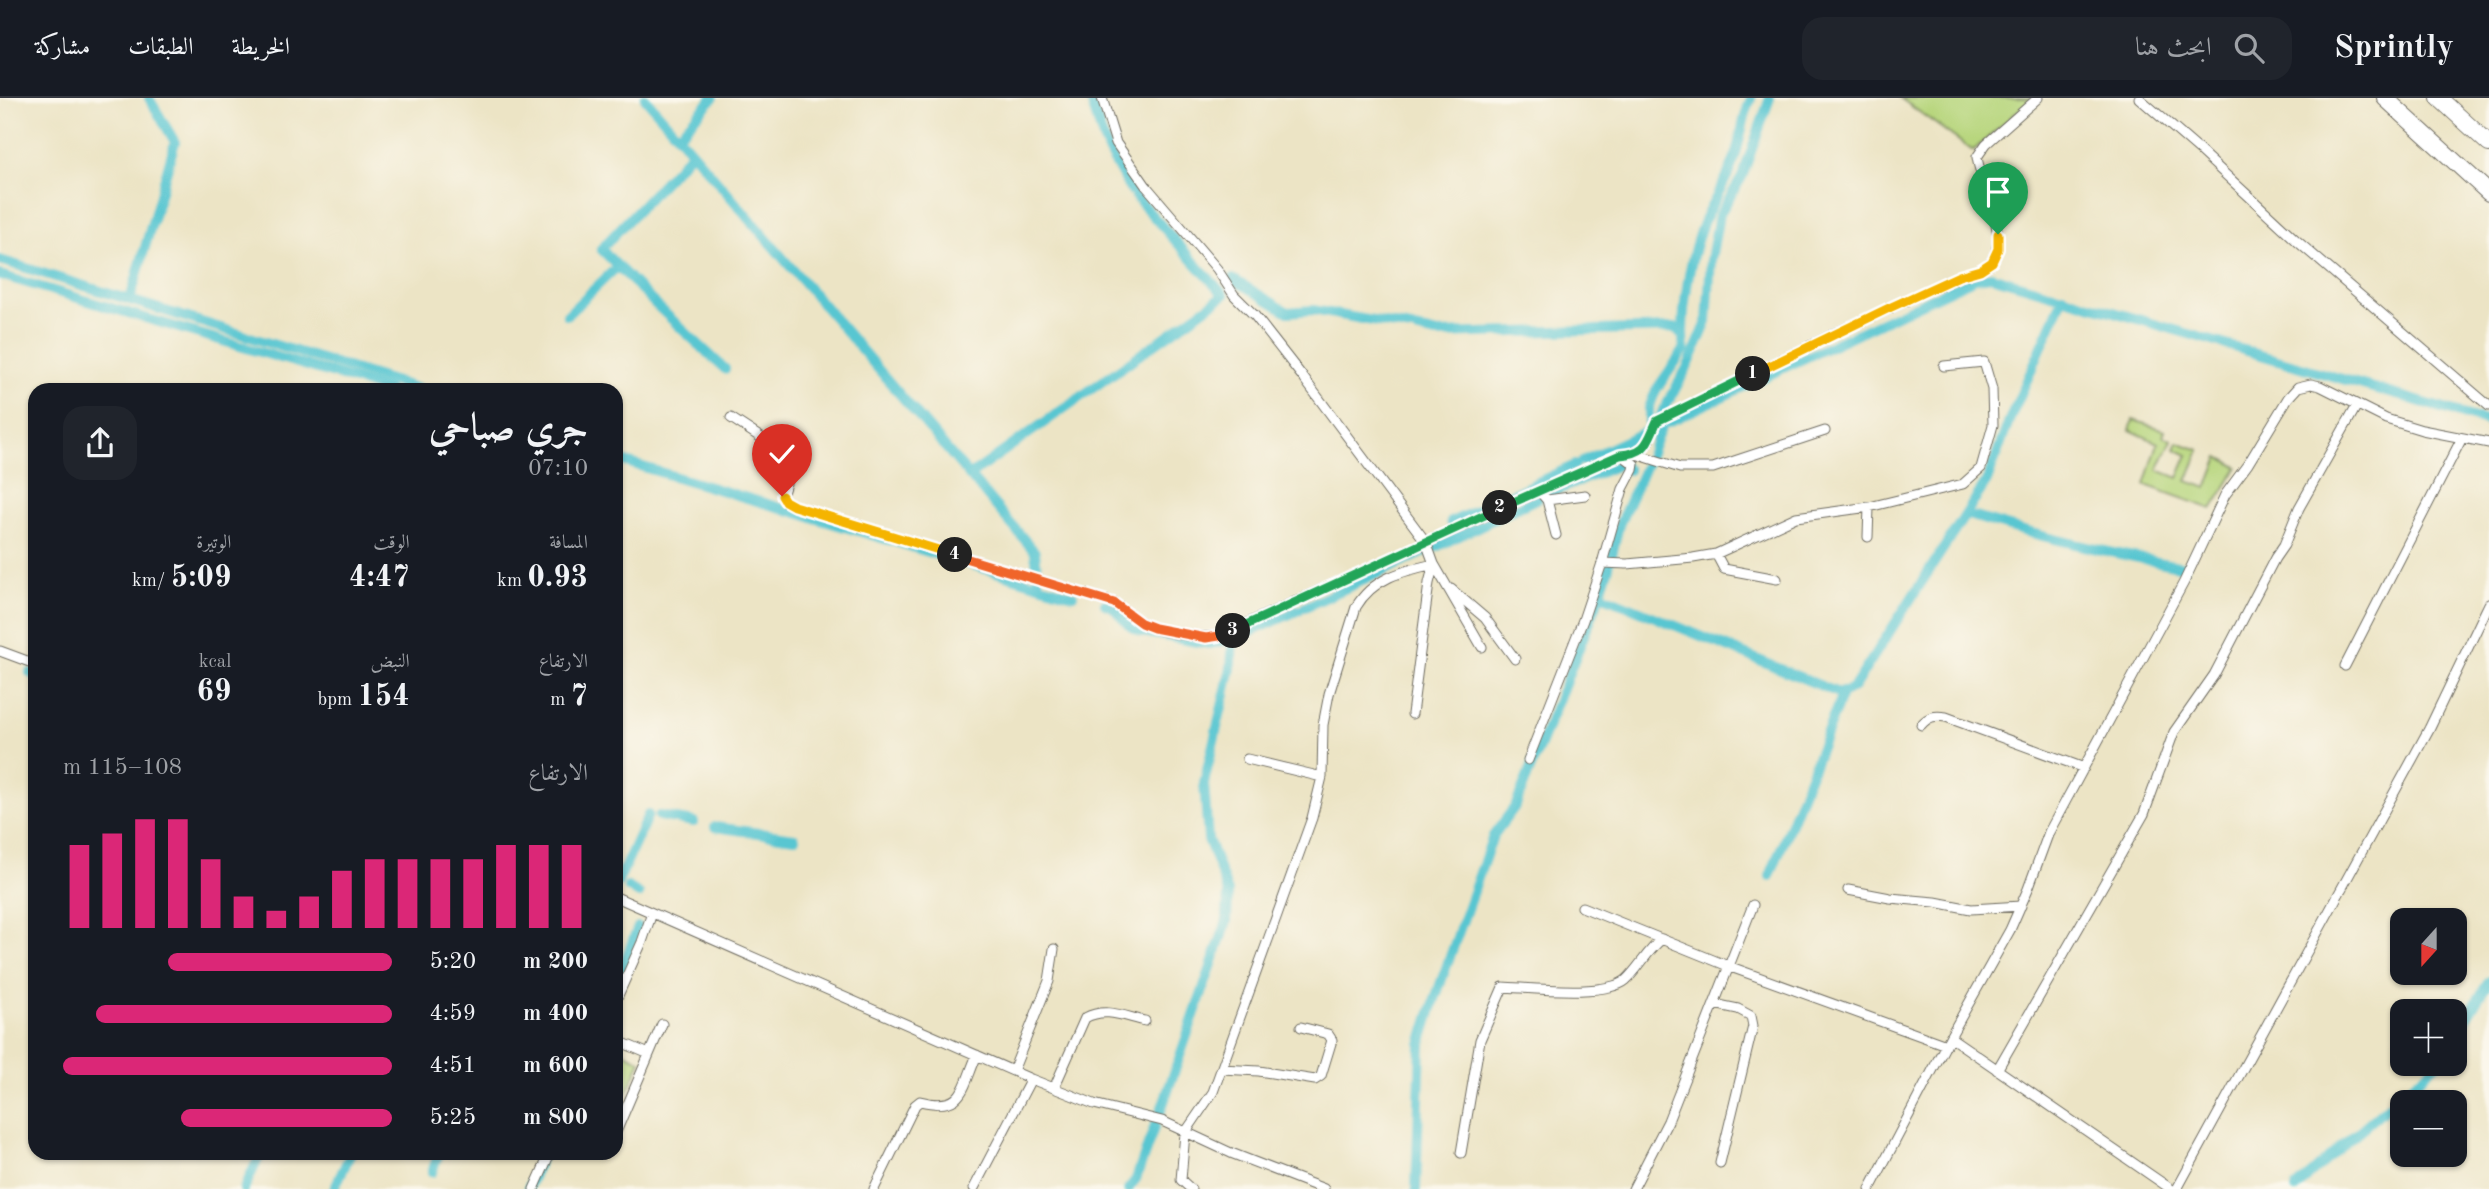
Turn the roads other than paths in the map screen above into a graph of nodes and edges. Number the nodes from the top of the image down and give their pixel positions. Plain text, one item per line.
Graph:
1 (1102, 98) edge
2 (2038, 98) edge
3 (2139, 98) edge
4 (2385, 98) edge
5 (2439, 98) edge
6 (2489, 144) edge
7 (2489, 193) edge
8 (1944, 366) dead end
9 (2357, 405) junction
10 (2489, 406) edge
11 (731, 418) dead end
12 (1825, 431) dead end
13 (2462, 438) junction
14 (2489, 443) edge
15 (1636, 454) junction
16 (1620, 455) junction
17 (1539, 491) junction
18 (1585, 495) dead end
19 (1547, 500) junction
20 (1869, 507) junction
21 (1556, 535) dead end
22 (1868, 537) dead end
23 (1426, 542) junction
24 (1716, 554) junction
25 (1602, 563) junction
26 (1434, 564) junction
27 (1777, 579) dead end
28 (1445, 583) junction
29 (2489, 604) edge
30 (1482, 647) dead end
31 (0, 651) edge
32 (1516, 659) dead end
33 (28, 661) edge
34 (2345, 666) dead end
35 (1412, 714) dead end
36 (1921, 725) dead end
37 (1247, 759) dead end
38 (1528, 760) dead end
39 (2084, 768) junction
40 (1322, 778) junction
41 (1848, 890) dead end
42 (623, 900) edge
43 (1753, 905) dead end
44 (2021, 906) junction
45 (1582, 907) dead end
46 (652, 913) junction
47 (1662, 939) junction
48 (1054, 949) dead end
49 (1728, 966) junction
50 (623, 984) edge
51 (1714, 1004) junction
52 (1145, 1021) dead end
53 (662, 1024) dead end
54 (1301, 1027) dead end
55 (1948, 1041) junction
56 (623, 1043) edge
57 (649, 1054) junction
58 (977, 1055) junction
59 (1221, 1069) junction
60 (1997, 1070) junction
61 (1013, 1071) junction
62 (1031, 1079) junction
63 (1054, 1088) junction
64 (623, 1115) edge
65 (1185, 1133) junction
66 (1461, 1153) dead end
67 (547, 1160) edge
68 (1720, 1163) dead end
69 (874, 1188) edge
70 (974, 1188) edge
71 (534, 1189) edge
72 (1191, 1189) edge
73 (1324, 1189) edge
74 (1633, 1189) edge
75 (1870, 1189) edge
76 (2174, 1189) edge

1 - 23 street
2 - 15 street
3 - 10 street
4 - 7 highway
5 - 6 highway
8 - 20 street
9 - 13 street
9 - 39 street
9 - 60 street
11 - 23 street
12 - 15 street
13 - 14 street
13 - 34 street
15 - 16 street
16 - 17 street
16 - 25 street
17 - 19 street
17 - 23 street
18 - 19 street
19 - 21 street
20 - 22 street
20 - 24 street
23 - 26 street
24 - 25 street
24 - 27 street
25 - 38 street
26 - 28 street
26 - 35 street
26 - 40 street
28 - 30 street
28 - 32 street
29 - 76 street
31 - 33 street
36 - 39 street
37 - 40 street
39 - 44 street
40 - 59 street
41 - 44 street
42 - 46 street
43 - 49 street
44 - 55 street
45 - 47 street
46 - 50 street
46 - 58 street
47 - 49 street
47 - 66 street
48 - 61 street
49 - 51 street
49 - 55 street
51 - 68 street
51 - 74 street
52 - 63 street
53 - 57 street
54 - 59 street
55 - 60 street
55 - 75 street
56 - 57 street
57 - 64 street
58 - 61 street
58 - 69 street
59 - 65 street
60 - 76 street
61 - 62 street
62 - 63 street
62 - 70 street
63 - 65 street
65 - 72 street
65 - 73 street
67 - 71 street

